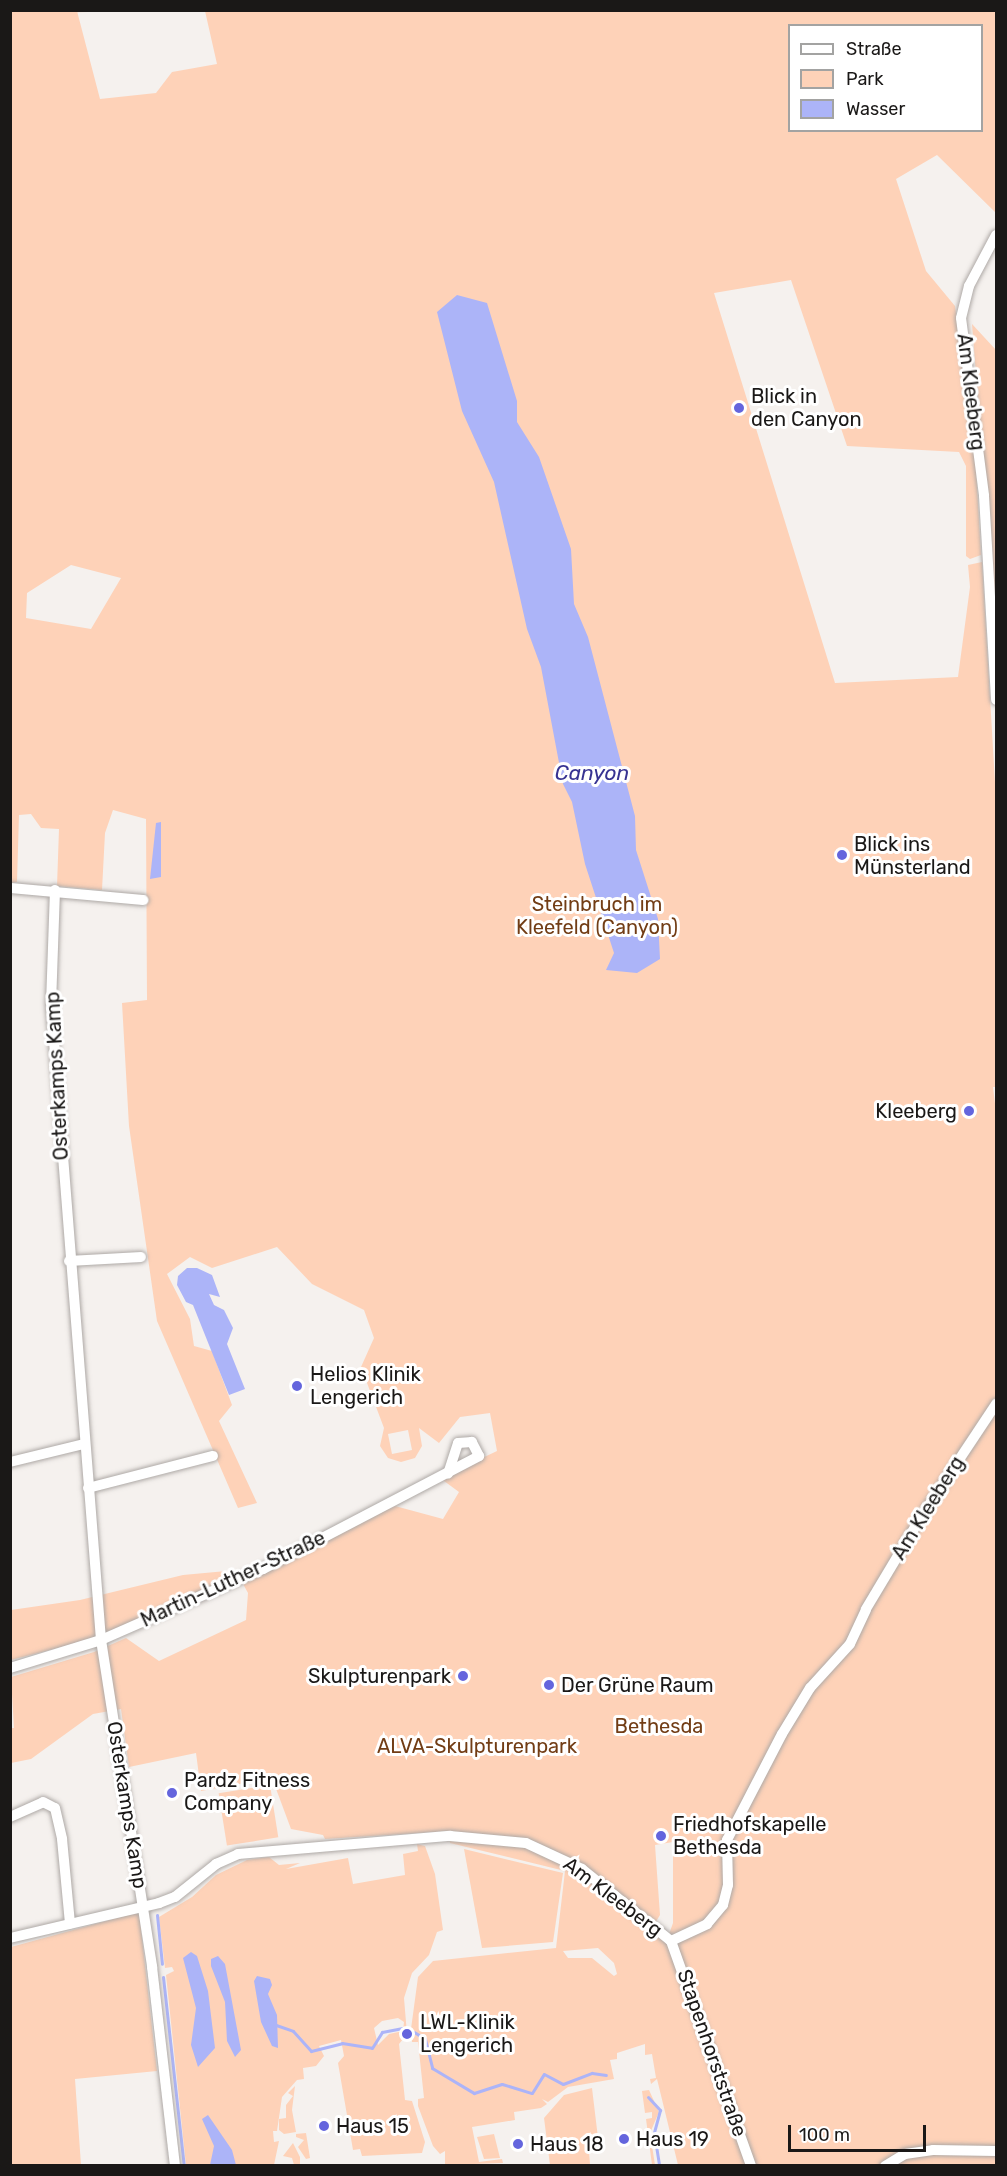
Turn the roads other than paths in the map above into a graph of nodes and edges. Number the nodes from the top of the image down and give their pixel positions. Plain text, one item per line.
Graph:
1 (996, 235) edge
2 (996, 700) edge
3 (10, 888) edge
4 (55, 890) junction
5 (143, 900) dead end
6 (141, 1257) dead end
7 (69, 1261) junction
8 (996, 1404) edge
9 (84, 1444) junction
10 (213, 1456) dead end
11 (10, 1462) edge
12 (448, 1473) dead end
13 (88, 1488) junction
14 (101, 1640) junction
15 (10, 1668) edge
16 (10, 1817) edge
17 (143, 1906) junction
18 (70, 1924) junction
19 (10, 1938) edge
20 (671, 1941) junction
21 (996, 2151) edge
22 (176, 2166) edge
23 (750, 2166) edge
24 (885, 2166) edge

1 - 2 street, Am Kleeberg
3 - 4 street
4 - 5 street
4 - 7 street, Osterkamps Kamp
6 - 7 street
7 - 9 street, Osterkamps Kamp
8 - 20 street, Am Kleeberg
9 - 11 street
9 - 13 street, Osterkamps Kamp
10 - 13 street
12 - 14 street, Martin-Luther-Straße
13 - 14 street, Osterkamps Kamp
14 - 15 street, Martin-Luther-Straße
14 - 17 street, Osterkamps Kamp
16 - 18 street
17 - 18 street, Am Kleeberg
17 - 20 street, Am Kleeberg
17 - 22 street, Osterkamps Kamp
18 - 19 street, Am Kleeberg
20 - 23 street, Stapenhorststraße
21 - 24 street

